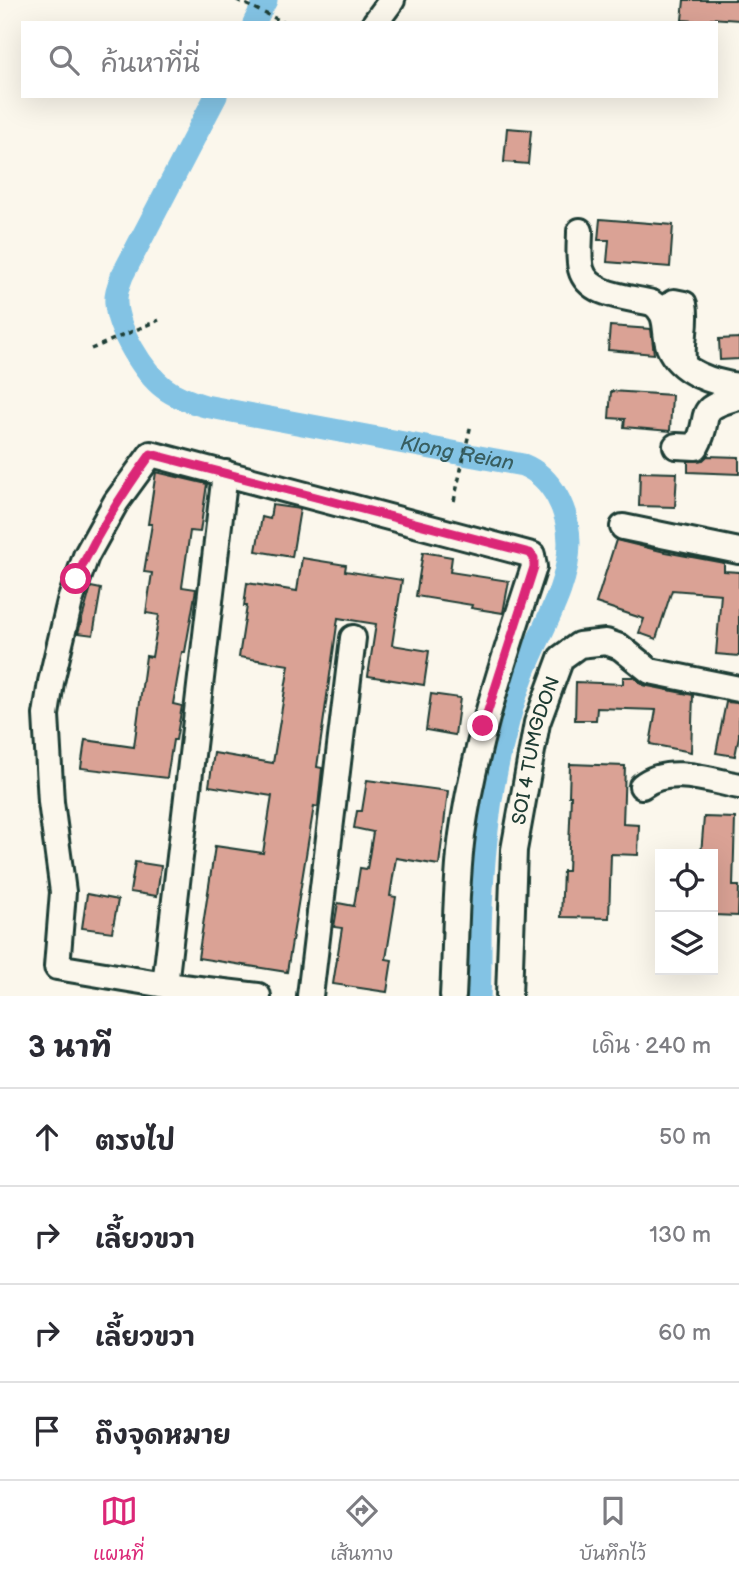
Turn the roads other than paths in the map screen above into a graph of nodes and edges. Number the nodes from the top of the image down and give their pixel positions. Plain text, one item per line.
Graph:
1 (392, 0) edge
2 (376, 21) edge
3 (580, 231) dead end
4 (739, 386) edge
5 (739, 397) edge
6 (676, 446) dead end
7 (225, 473) junction
8 (623, 527) dead end
9 (739, 551) edge
10 (353, 638) dead end
11 (739, 689) edge
12 (642, 786) dead end
13 (739, 786) edge
14 (165, 985) junction
15 (256, 996) edge
16 (310, 996) edge
17 (453, 996) edge
18 (509, 996) edge

1 - 2 street
3 - 4 street
5 - 6 street
7 - 14 street
7 - 14 street
7 - 17 street
8 - 9 street
10 - 16 street
11 - 18 street, SOI 4 TUMGDON
12 - 13 street
14 - 15 street

